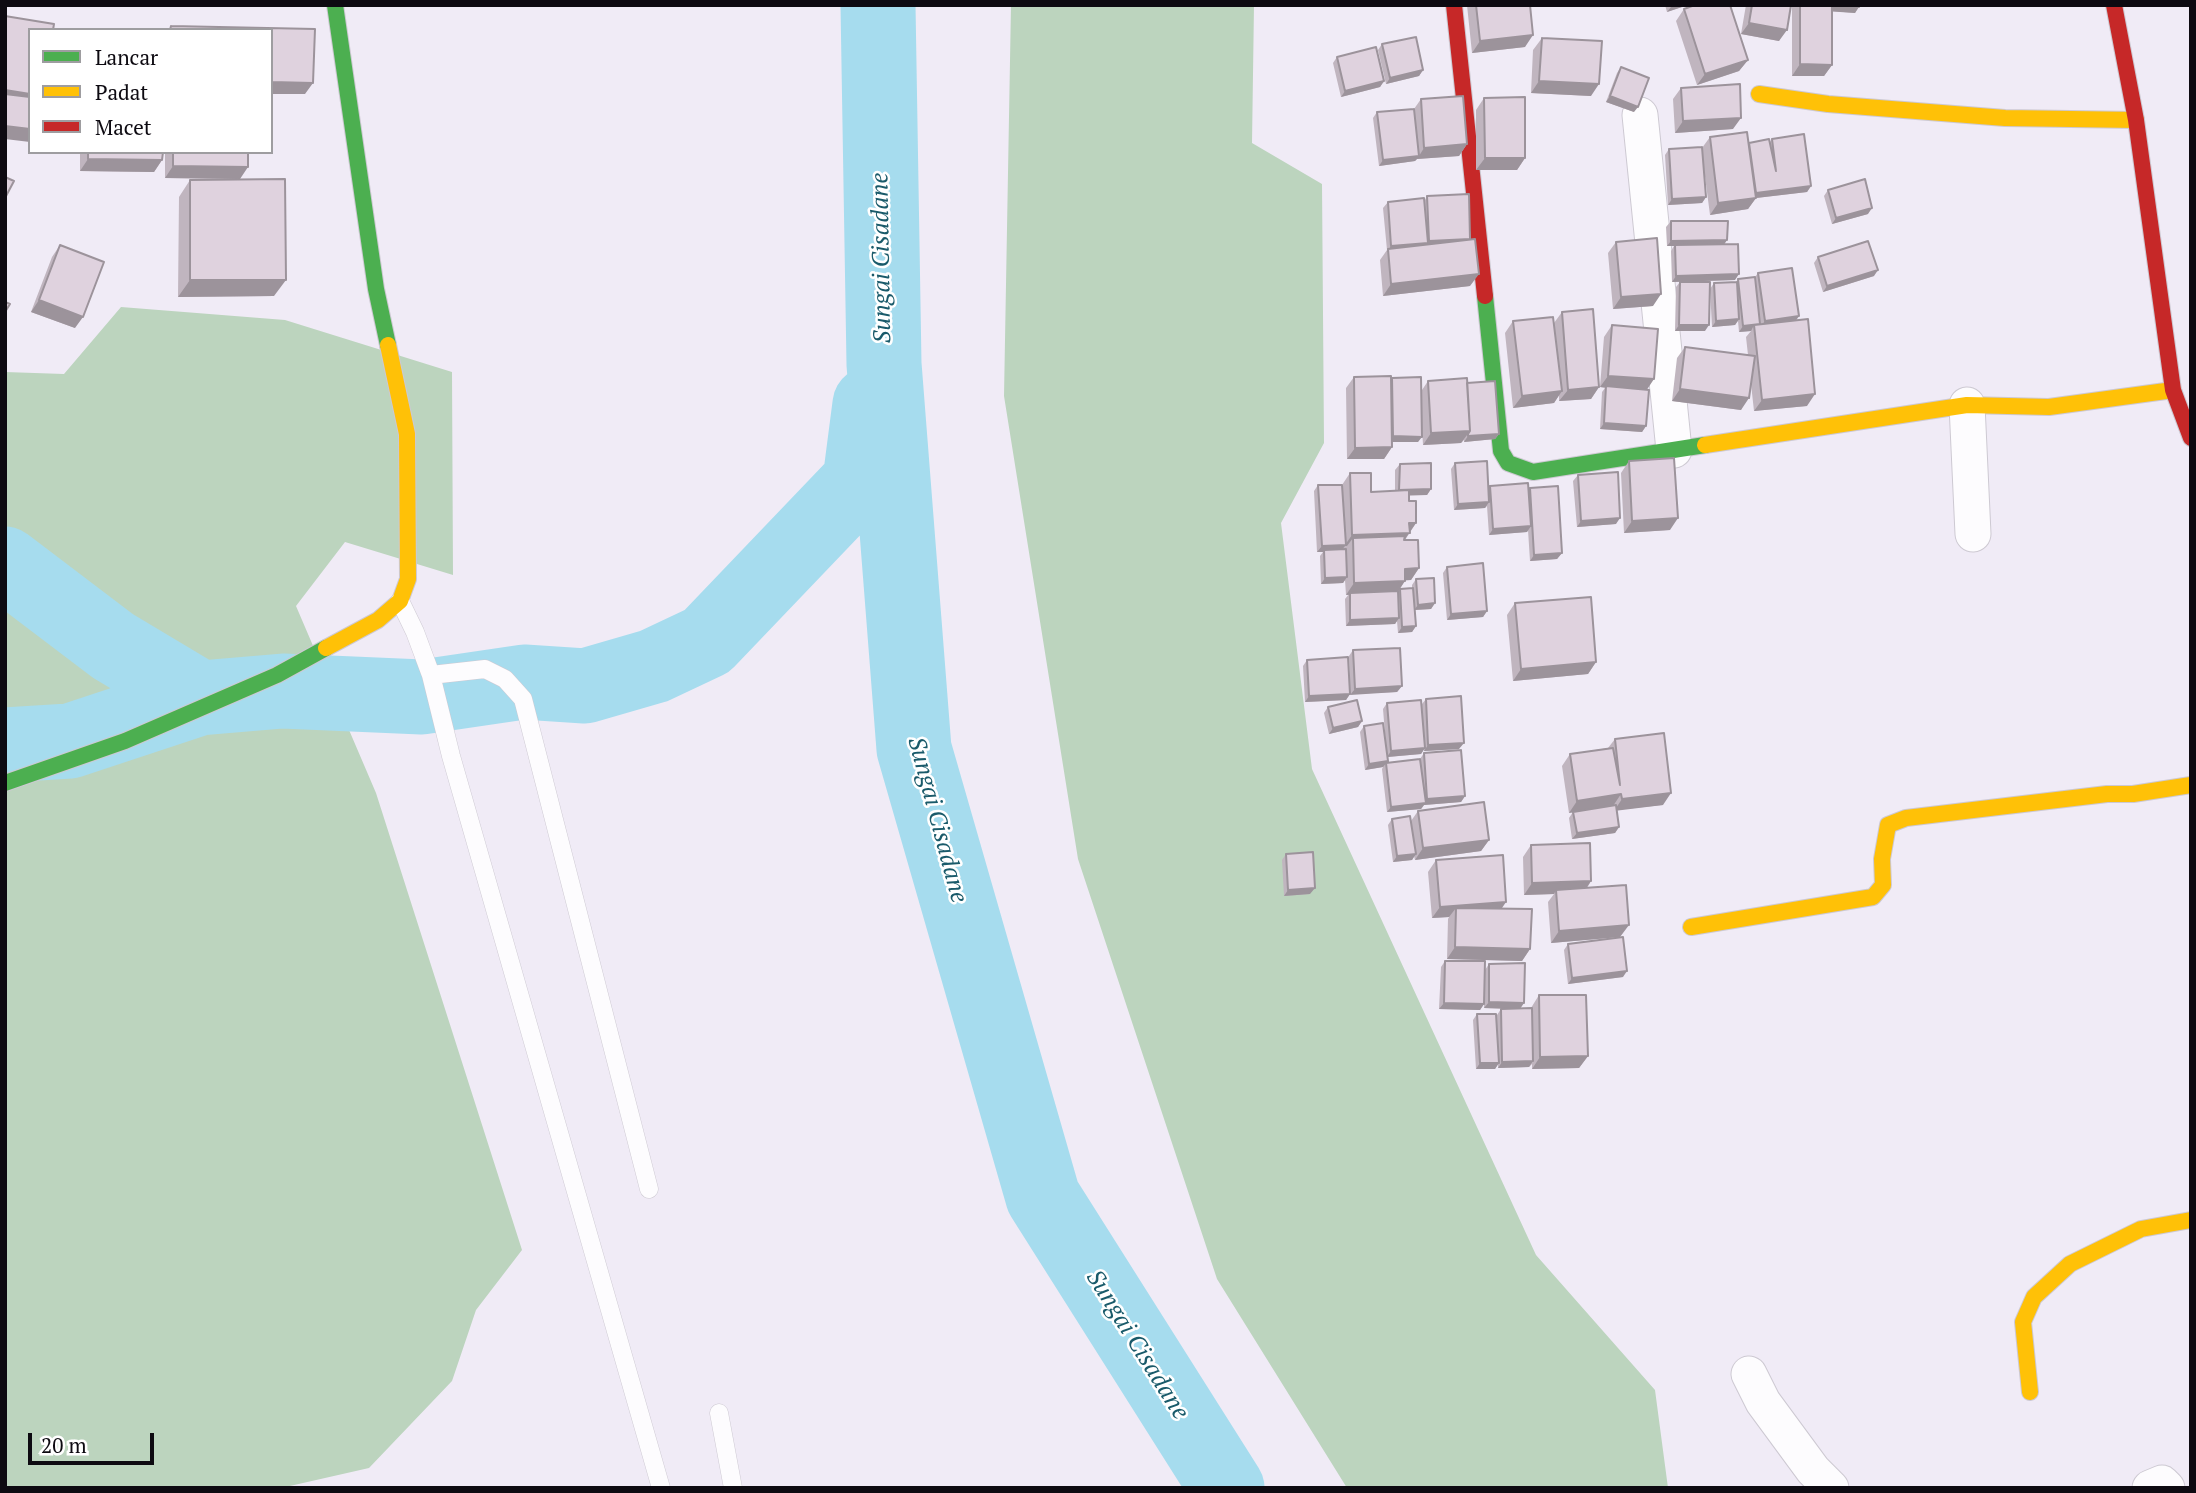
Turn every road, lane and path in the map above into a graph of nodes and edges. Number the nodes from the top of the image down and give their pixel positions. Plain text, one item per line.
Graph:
1 (335, 5) edge
2 (1454, 5) edge
3 (2114, 5) edge
4 (1759, 94) dead end
5 (1640, 115) edge
6 (2136, 120) junction
7 (2173, 390) junction
8 (1967, 405) junction
9 (2191, 438) edge
10 (1674, 450) junction
11 (1973, 534) dead end
12 (400, 601) junction
13 (430, 676) junction
14 (5, 783) edge
15 (2191, 785) edge
16 (1691, 927) dead end
17 (649, 1189) dead end
18 (2191, 1220) edge
19 (1749, 1374) dead end
20 (2030, 1392) dead end
21 (719, 1413) dead end
22 (661, 1488) edge
23 (733, 1488) edge
24 (1831, 1488) edge
25 (2150, 1488) edge
26 (2167, 1488) edge

1 - 12 street
2 - 10 street
3 - 6 street
4 - 6 street
5 - 10 street
6 - 7 street
7 - 8 street
7 - 9 street
8 - 10 street
8 - 11 street
12 - 13 lane
12 - 14 street
13 - 17 lane
13 - 22 lane
15 - 16 street
18 - 20 street
19 - 24 street
21 - 23 lane
25 - 26 street

